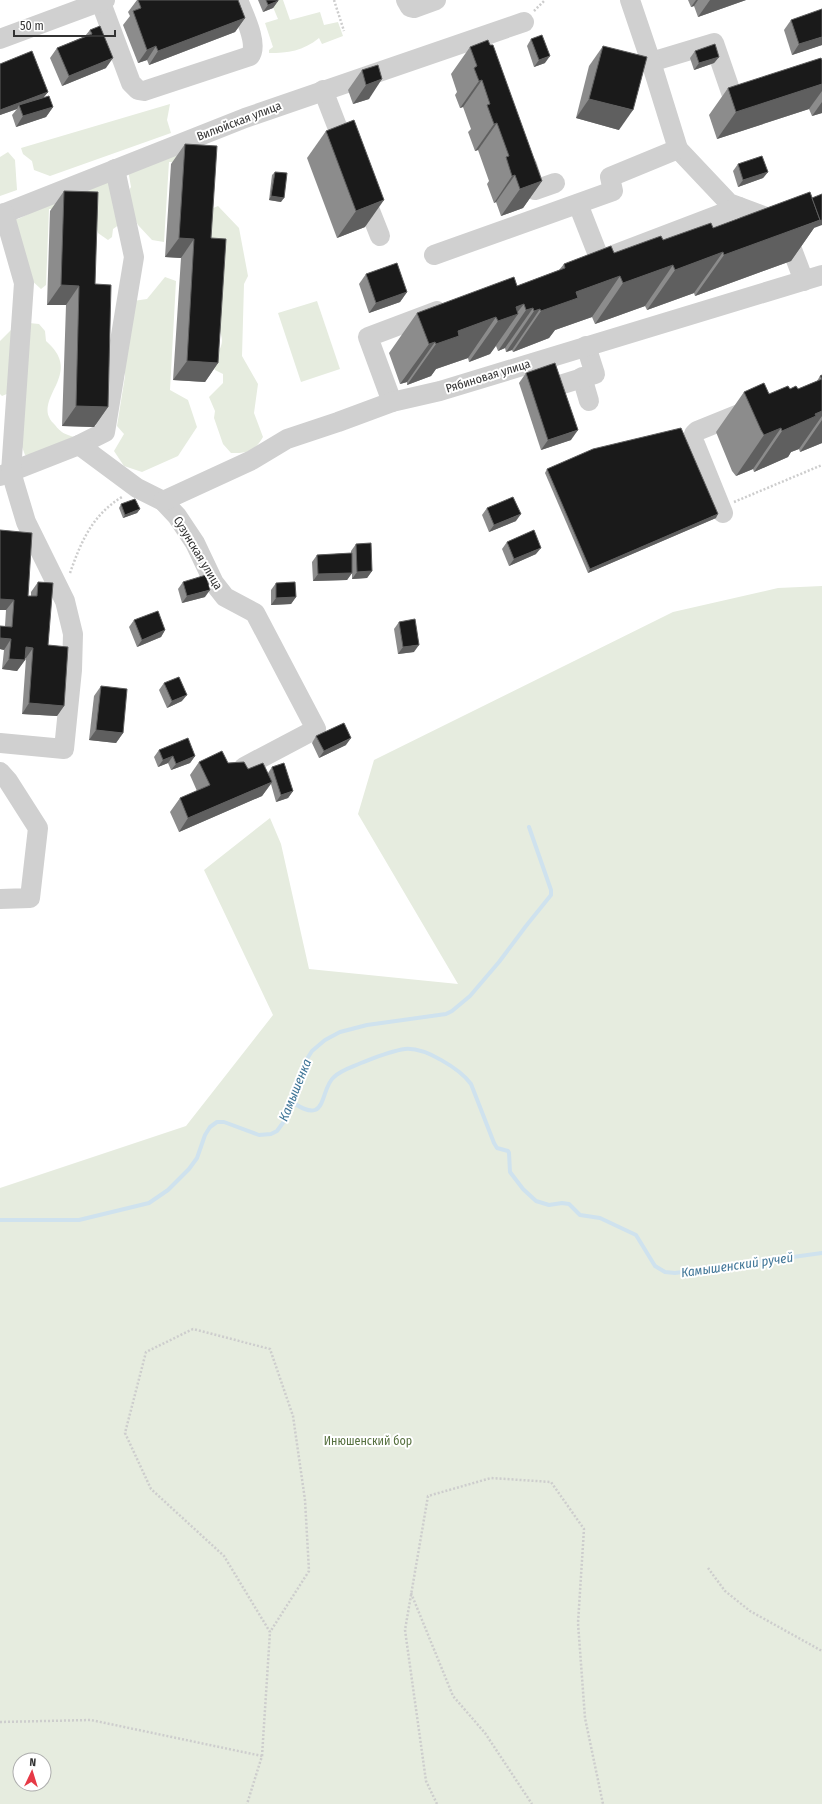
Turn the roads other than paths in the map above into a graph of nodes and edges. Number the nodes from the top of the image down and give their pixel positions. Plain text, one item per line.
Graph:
1 (238, 0) edge
2 (406, 0) edge
3 (436, 0) edge
4 (630, 0) edge
5 (101, 1) edge
6 (524, 22) dead end
7 (0, 39) edge
8 (651, 62) junction
9 (323, 90) junction
10 (734, 101) edge
11 (520, 147) edge
12 (678, 149) junction
13 (115, 169) junction
14 (555, 183) dead end
15 (578, 204) junction
16 (739, 206) junction
17 (2, 214) edge
18 (380, 236) dead end
19 (434, 255) dead end
20 (813, 278) edge
21 (457, 306) edge
22 (586, 346) junction
23 (582, 378) junction
24 (563, 384) edge
25 (589, 401) dead end
26 (392, 402) junction
27 (763, 405) edge
28 (79, 445) junction
29 (5, 474) edge
30 (163, 501) junction
31 (722, 510) road end
32 (0, 743) edge
33 (244, 766) edge
34 (0, 772) edge
35 (0, 899) edge

1 - 5 street
2 - 3 street
4 - 8 street
5 - 7 street
6 - 9 street, Вилюйская улица
8 - 10 street
8 - 12 street
9 - 13 street, Вилюйская улица
9 - 18 street
11 - 14 street
12 - 15 street
12 - 16 street
13 - 17 street, Вилюйская улица
13 - 28 street
15 - 16 street
15 - 19 street
16 - 20 street
17 - 29 street
20 - 22 street, Рябиновая улица
21 - 26 street
22 - 23 street
22 - 26 street, Рябиновая улица
23 - 24 street
23 - 25 street
26 - 30 street, Рябиновая улица
27 - 31 street
28 - 29 street
28 - 30 street, Сузунская улица
29 - 32 street
30 - 33 street, Сузунская улица
34 - 35 street

